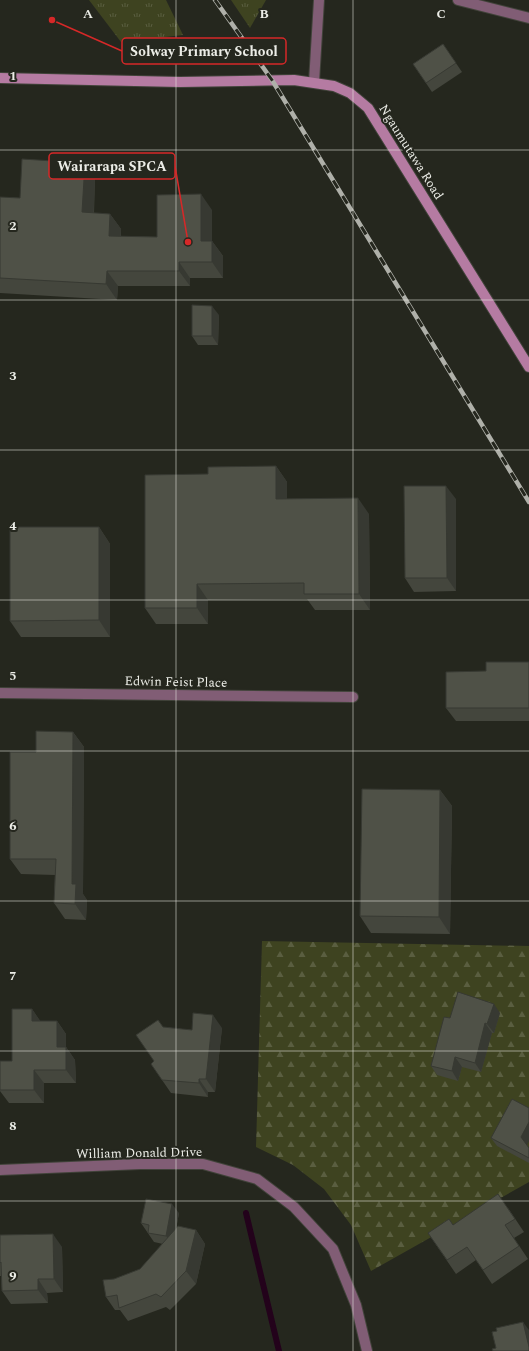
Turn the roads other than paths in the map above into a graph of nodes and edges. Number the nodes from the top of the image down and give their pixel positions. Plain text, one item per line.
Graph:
1 (319, 0) edge
2 (458, 0) edge
3 (529, 18) edge
4 (0, 78) edge
5 (314, 82) junction
6 (529, 366) edge
7 (0, 693) edge
8 (353, 697) dead end
9 (0, 1170) edge
10 (367, 1351) edge

1 - 5 street
2 - 3 street
4 - 5 main road, Ngaumutawa Road
5 - 6 main road, Ngaumutawa Road
7 - 8 street, Edwin Feist Place
9 - 10 street, William Donald Drive

